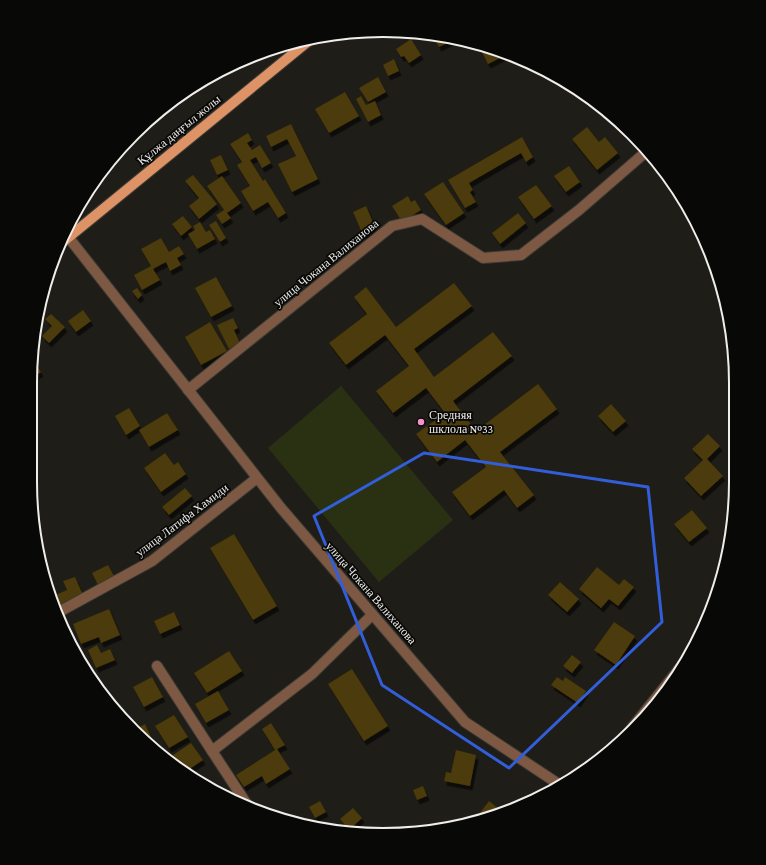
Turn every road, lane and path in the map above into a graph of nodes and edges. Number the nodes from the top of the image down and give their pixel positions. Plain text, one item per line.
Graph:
1 (301, 47) edge
2 (643, 155) edge
3 (70, 235) edge
4 (68, 241) edge
5 (188, 390) junction
6 (257, 478) junction
7 (62, 610) edge
8 (372, 615) junction
9 (157, 666) dead end
10 (212, 751) junction
11 (556, 782) edge
12 (243, 798) edge

1 - 3 main road, Құлжа даңғыл жолы
2 - 5 street, улица Чокана Валиханова
4 - 5 street, улица Чокана Валиханова
5 - 6 street, улица Чокана Валиханова
6 - 7 street, улица Латифа Хамиди
6 - 8 street, улица Чокана Валиханова
8 - 10 street
8 - 11 street, улица Чокана Валиханова
9 - 10 street
10 - 12 street

